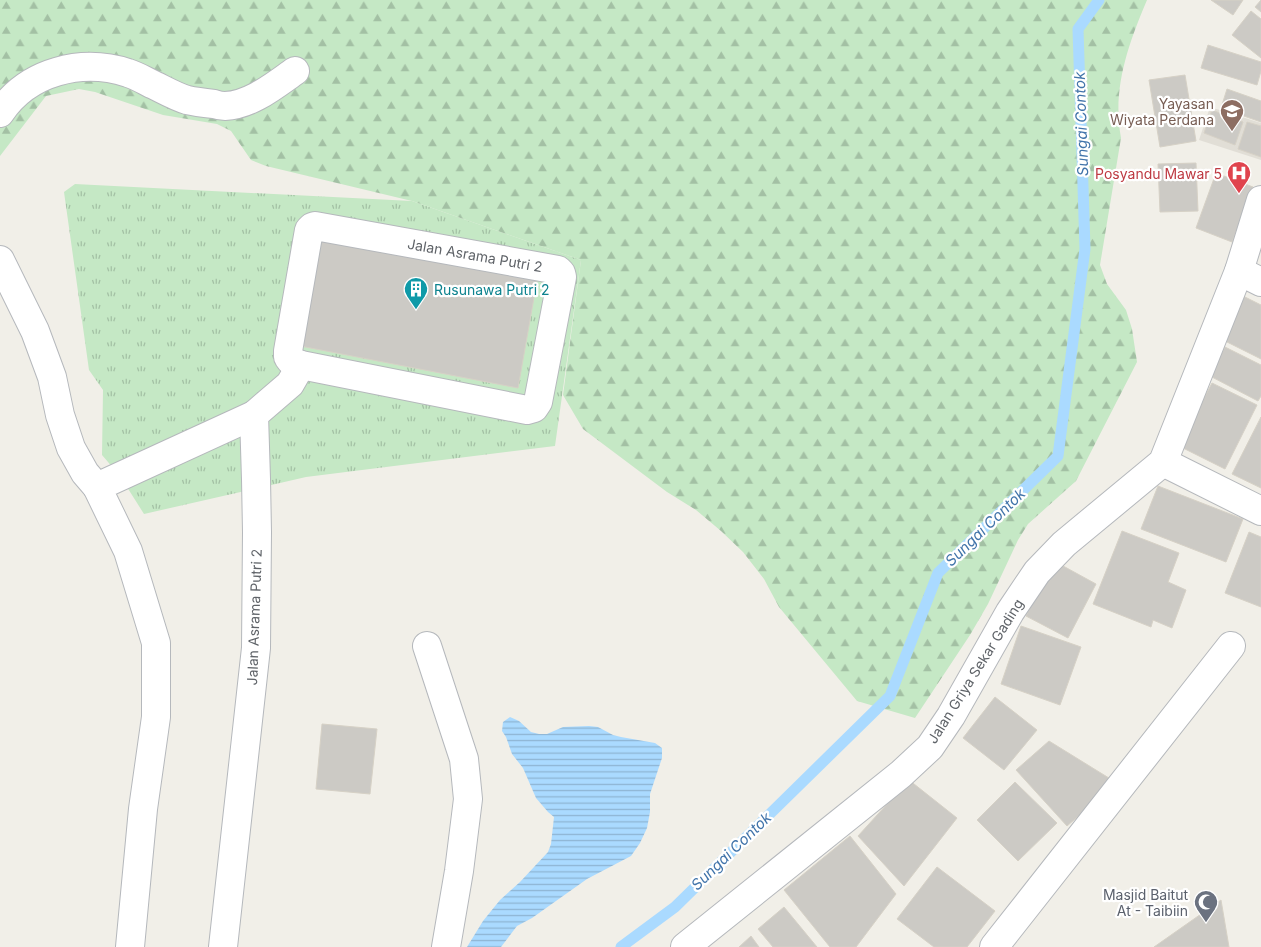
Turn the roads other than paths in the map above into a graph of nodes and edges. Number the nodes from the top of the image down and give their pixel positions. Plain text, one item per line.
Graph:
1 (295, 71) dead end
2 (0, 113) edge
3 (1261, 200) edge
4 (0, 260) edge
5 (1250, 276) edge
6 (301, 365) junction
7 (254, 415) junction
8 (1163, 462) junction
9 (97, 487) junction
10 (1261, 511) edge
11 (426, 646) dead end
12 (1231, 646) dead end
13 (130, 947) edge
14 (223, 947) edge
15 (446, 947) edge
16 (684, 947) edge
17 (994, 947) edge

1 - 2 street
3 - 5 street, Jalan Griya Sekar Gading
4 - 9 street
5 - 8 street, Jalan Griya Sekar Gading
6 - 6 street, Jalan Asrama Putri 2
6 - 7 street
7 - 9 street
7 - 14 street, Jalan Asrama Putri 2
8 - 10 street
8 - 16 street, Jalan Griya Sekar Gading
9 - 13 street
11 - 15 street
12 - 17 street

